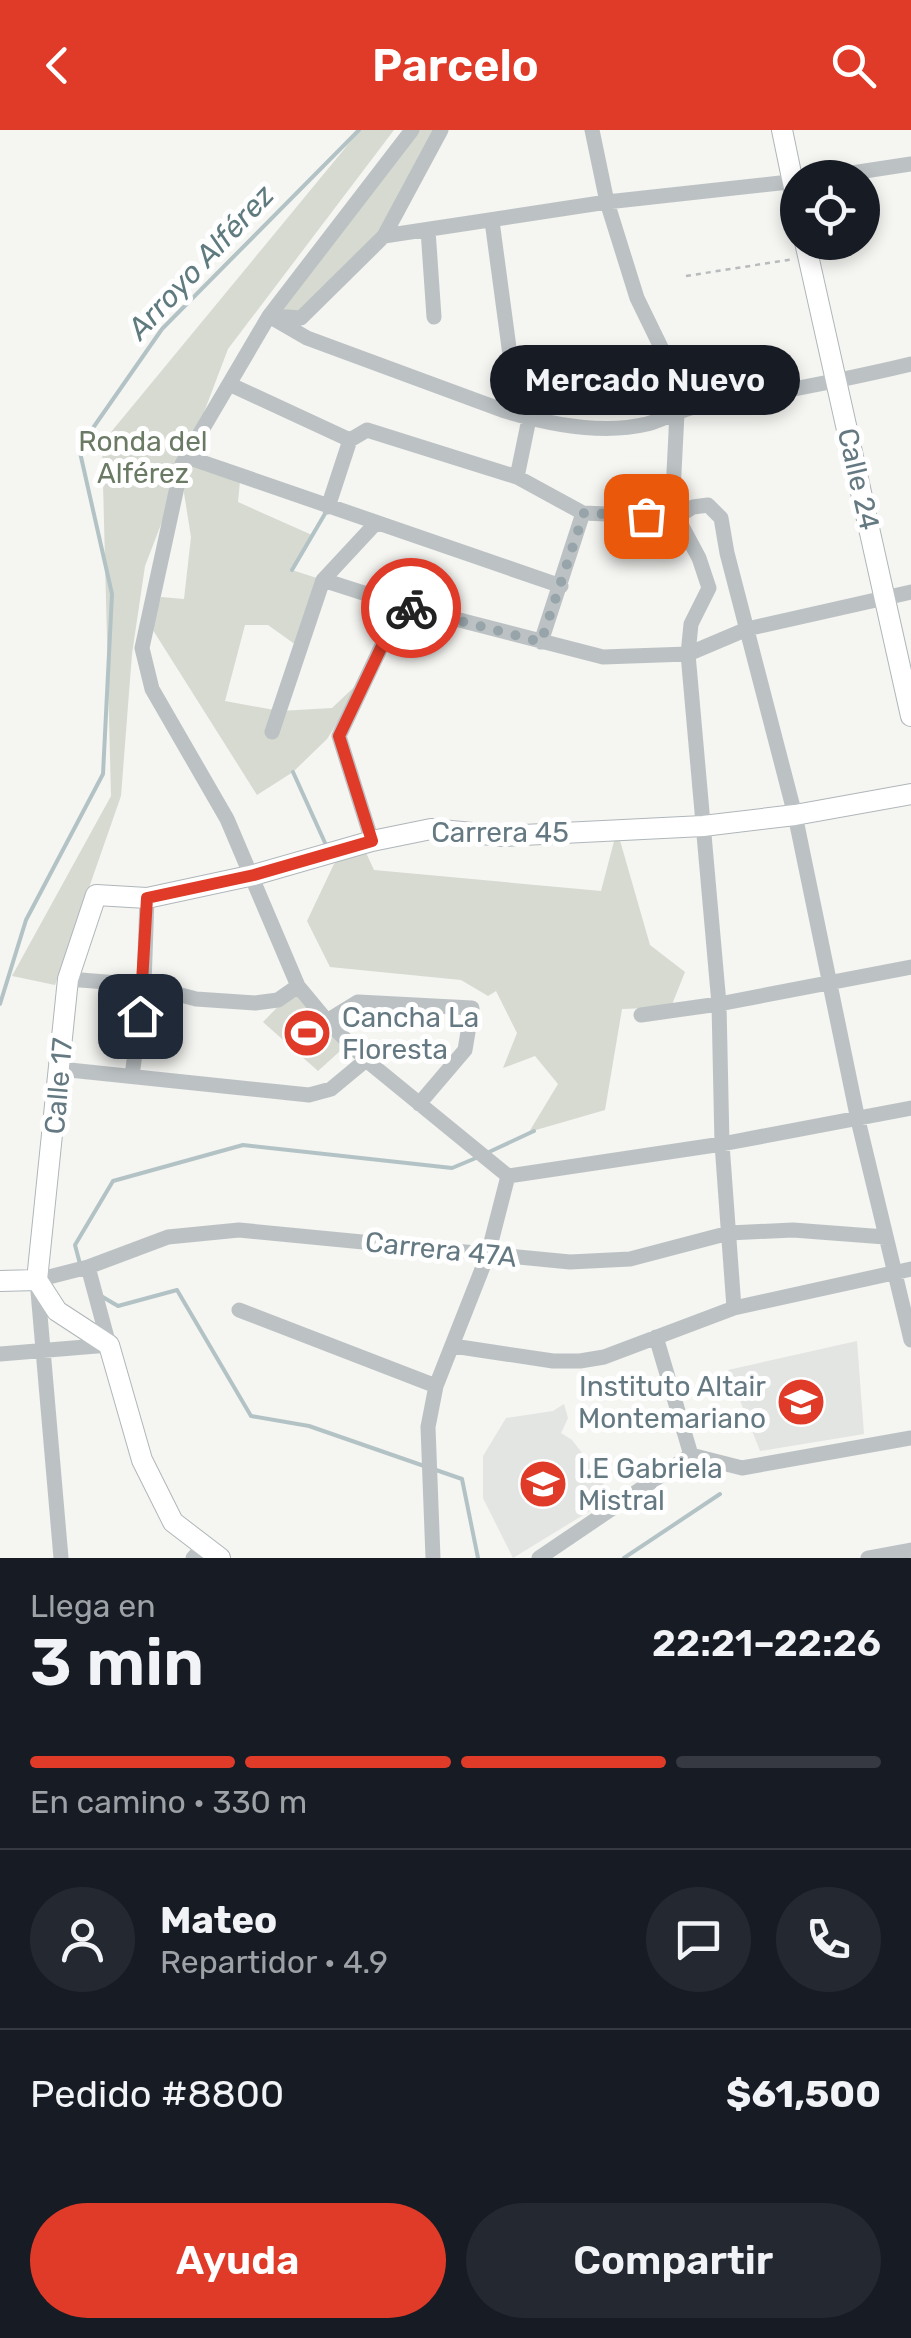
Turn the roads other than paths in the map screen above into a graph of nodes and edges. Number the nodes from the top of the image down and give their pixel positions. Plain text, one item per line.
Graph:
1 (412, 130) edge
2 (441, 130) edge
3 (592, 130) edge
4 (782, 130) edge
5 (790, 160) edge
6 (911, 164) edge
7 (880, 169) edge
8 (780, 183) edge
9 (608, 202) junction
10 (492, 222) junction
11 (428, 230) junction
12 (384, 236) junction
13 (809, 260) edge
14 (269, 316) junction
15 (434, 316) dead end
16 (911, 364) edge
17 (836, 382) junction
18 (229, 384) junction
19 (502, 410) junction
20 (684, 410) junction
21 (529, 418) junction
22 (350, 440) junction
23 (187, 457) junction
24 (517, 477) junction
25 (328, 508) junction
26 (584, 513) junction
27 (678, 518) junction
28 (376, 523) junction
29 (322, 580) junction
30 (561, 586) junction
31 (911, 592) edge
32 (885, 598) junction
33 (401, 606) junction
34 (747, 629) junction
35 (541, 642) junction
36 (688, 654) junction
37 (911, 716) edge
38 (272, 732) dead end
39 (911, 794) edge
40 (795, 815) junction
41 (703, 826) junction
42 (372, 841) junction
43 (254, 875) junction
44 (96, 895) joint
45 (147, 898) junction
46 (911, 967) edge
47 (68, 979) junction
48 (828, 984) junction
49 (144, 985) junction
50 (298, 986) junction
51 (719, 1004) junction
52 (641, 1015) dead end
53 (327, 1021) junction
54 (366, 1060) junction
55 (60, 1069) junction
56 (132, 1076) junction
57 (419, 1104) junction
58 (911, 1108) edge
59 (858, 1120) junction
60 (722, 1144) junction
61 (508, 1176) junction
62 (729, 1233) junction
63 (885, 1238) junction
64 (488, 1254) junction
65 (88, 1267) junction
66 (903, 1272) edge
67 (37, 1280) junction
68 (0, 1281) edge
69 (734, 1308) junction
70 (239, 1310) dead end
71 (656, 1337) junction
72 (911, 1340) edge
73 (109, 1345) junction
74 (453, 1346) junction
75 (44, 1350) junction
76 (0, 1354) edge
77 (436, 1386) junction
78 (911, 1438) edge
79 (691, 1455) junction
80 (911, 1550) edge
81 (561, 1553) edge
82 (206, 1554) edge
83 (60, 1558) edge
84 (432, 1558) edge
85 (539, 1558) edge
86 (868, 1558) edge

1 - 14 street
2 - 12 street
3 - 9 street
4 - 5 street
6 - 7 street
8 - 9 street
9 - 10 street
9 - 20 street
10 - 11 street
10 - 19 street
11 - 12 street
11 - 15 street
12 - 14 street
13 - 17 street, Calle 24
14 - 18 street
14 - 19 street
16 - 17 street
17 - 20 street
17 - 32 street, Calle 24
18 - 22 street
18 - 23 street
19 - 21 street
20 - 21 street
20 - 27 street
21 - 24 street
22 - 24 street
22 - 25 street
23 - 25 street
23 - 43 street
24 - 26 street
25 - 28 street
26 - 27 street
26 - 30 street
27 - 34 street
27 - 36 street
28 - 29 street
28 - 30 street
29 - 33 street
29 - 38 street
30 - 35 street
31 - 32 street
32 - 34 street
32 - 37 street, Calle 24
33 - 35 street
33 - 42 street
34 - 36 street
34 - 40 street
35 - 36 street
36 - 41 street
39 - 40 street, Carrera 45
40 - 41 street, Carrera 45
40 - 48 street
41 - 42 street, Carrera 45
41 - 51 street
42 - 43 street, Carrera 45
43 - 45 street, Carrera 45
43 - 50 street
44 - 45 street, Carrera 45
44 - 47 street, Calle 17
45 - 49 street
46 - 48 street
47 - 49 street
47 - 55 street, Calle 17
48 - 51 street
48 - 59 street
49 - 50 street
49 - 56 street
50 - 53 street
51 - 52 street
51 - 60 street
53 - 54 street
53 - 57 street
54 - 56 street
54 - 57 street
55 - 56 street
55 - 67 street, Calle 17
57 - 61 street
58 - 59 street
59 - 60 street
59 - 63 street
60 - 61 street
60 - 62 street
61 - 64 street
62 - 63 street, Carrera 47A
62 - 64 street, Carrera 47A
62 - 69 street
63 - 66 street
64 - 65 street, Carrera 47A
64 - 74 street
65 - 67 street, Carrera 47A
65 - 73 street
66 - 69 street
66 - 72 street
67 - 68 street, Carrera 47A
67 - 73 street
67 - 75 street
69 - 71 street
70 - 77 street
71 - 74 street
71 - 79 street
73 - 75 street
73 - 82 street
74 - 77 street
75 - 76 street
75 - 83 street
77 - 84 street
78 - 79 street
79 - 81 street
80 - 86 street
81 - 85 street

